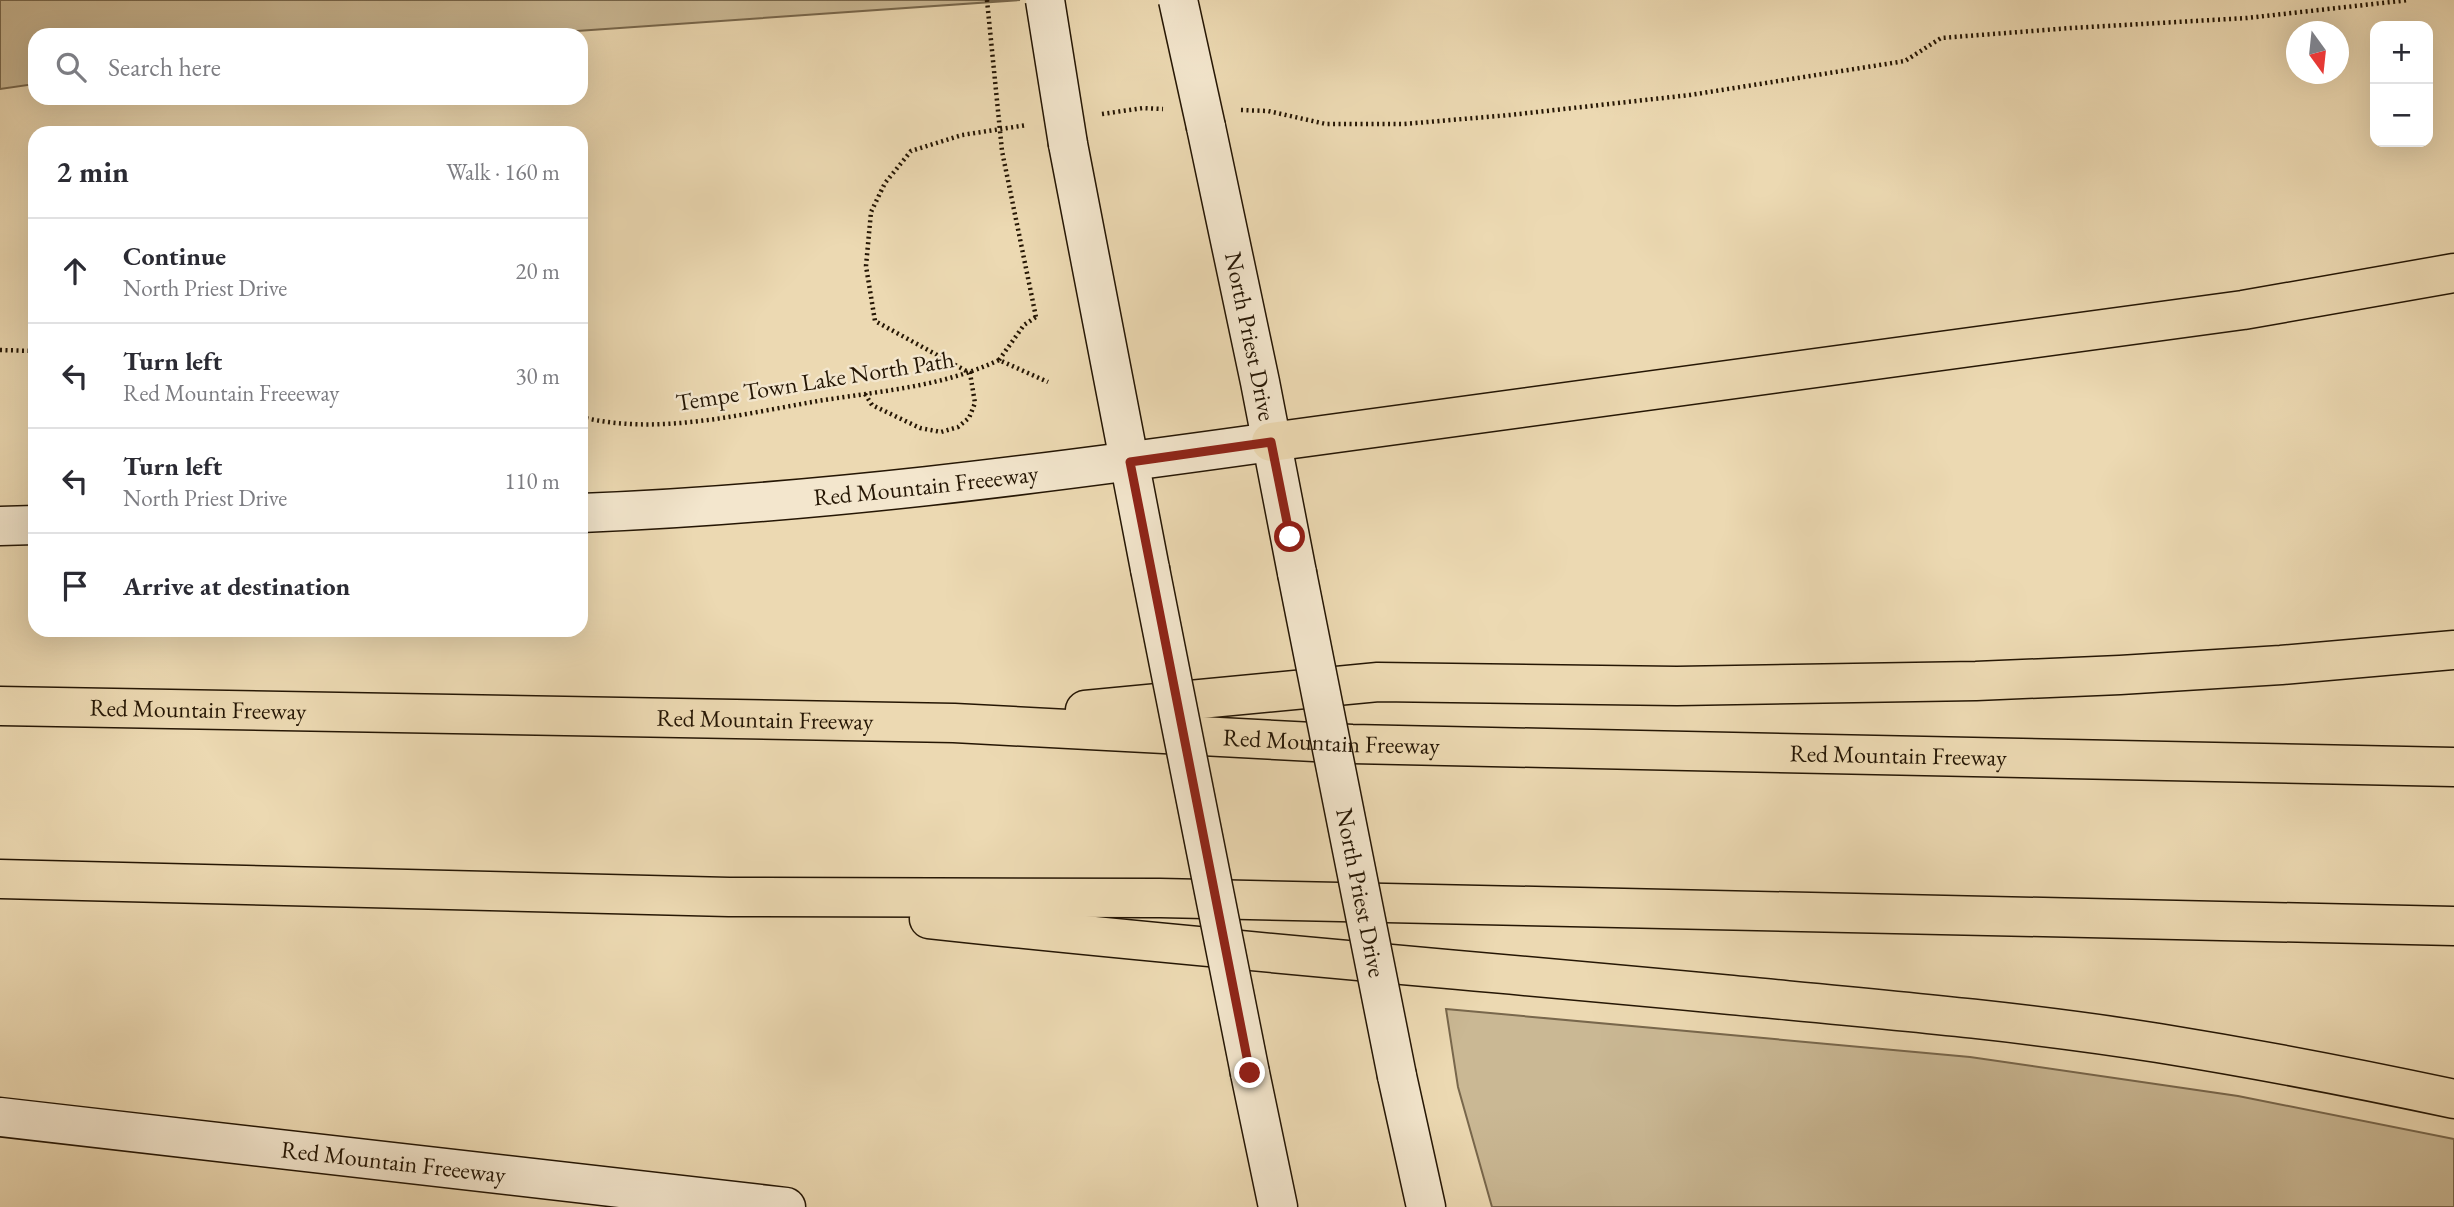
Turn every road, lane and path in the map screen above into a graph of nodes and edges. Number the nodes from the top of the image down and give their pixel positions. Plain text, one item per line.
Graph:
1 (987, 0) edge
2 (1045, 0) edge
3 (1178, 0) edge
4 (2409, 0) edge
5 (1510, 115) dead end
6 (2454, 273) edge
7 (2454, 293) edge
8 (2243, 310) junction
9 (0, 350) edge
10 (28, 351) edge
11 (999, 360) junction
12 (970, 373) junction
13 (1048, 382) dead end
14 (865, 394) junction
15 (588, 418) edge
16 (1271, 442) junction
17 (1130, 462) junction
18 (588, 513) edge
19 (28, 525) edge
20 (0, 526) edge
21 (2454, 650) edge
22 (0, 706) edge
23 (954, 723) junction
24 (2454, 767) edge
25 (0, 879) edge
26 (729, 897) junction
27 (2454, 926) edge
28 (2454, 1099) edge
29 (0, 1117) edge
30 (786, 1207) edge
31 (1278, 1207) edge
32 (1426, 1207) edge

1 - 11 path, bridge
2 - 17 main road, bridge
3 - 16 main road, North Priest Drive, bridge
4 - 5 path
6 - 8 highway
7 - 8 highway
8 - 16 highway
9 - 10 path
11 - 12 path, Tempe Town Lake North Path
11 - 13 path
12 - 14 path, Tempe Town Lake North Path
12 - 14 path
14 - 15 path, Tempe Town Lake North Path
16 - 17 main road, Red Mountain Freeeway
16 - 32 main road, North Priest Drive, bridge
17 - 18 main road, Red Mountain Freeeway
17 - 31 main road, bridge
19 - 20 main road
21 - 23 highway
22 - 23 highway, Red Mountain Freeway
23 - 24 highway, Red Mountain Freeway
25 - 26 highway
26 - 27 highway
26 - 28 highway
29 - 30 main road, Red Mountain Freeeway

